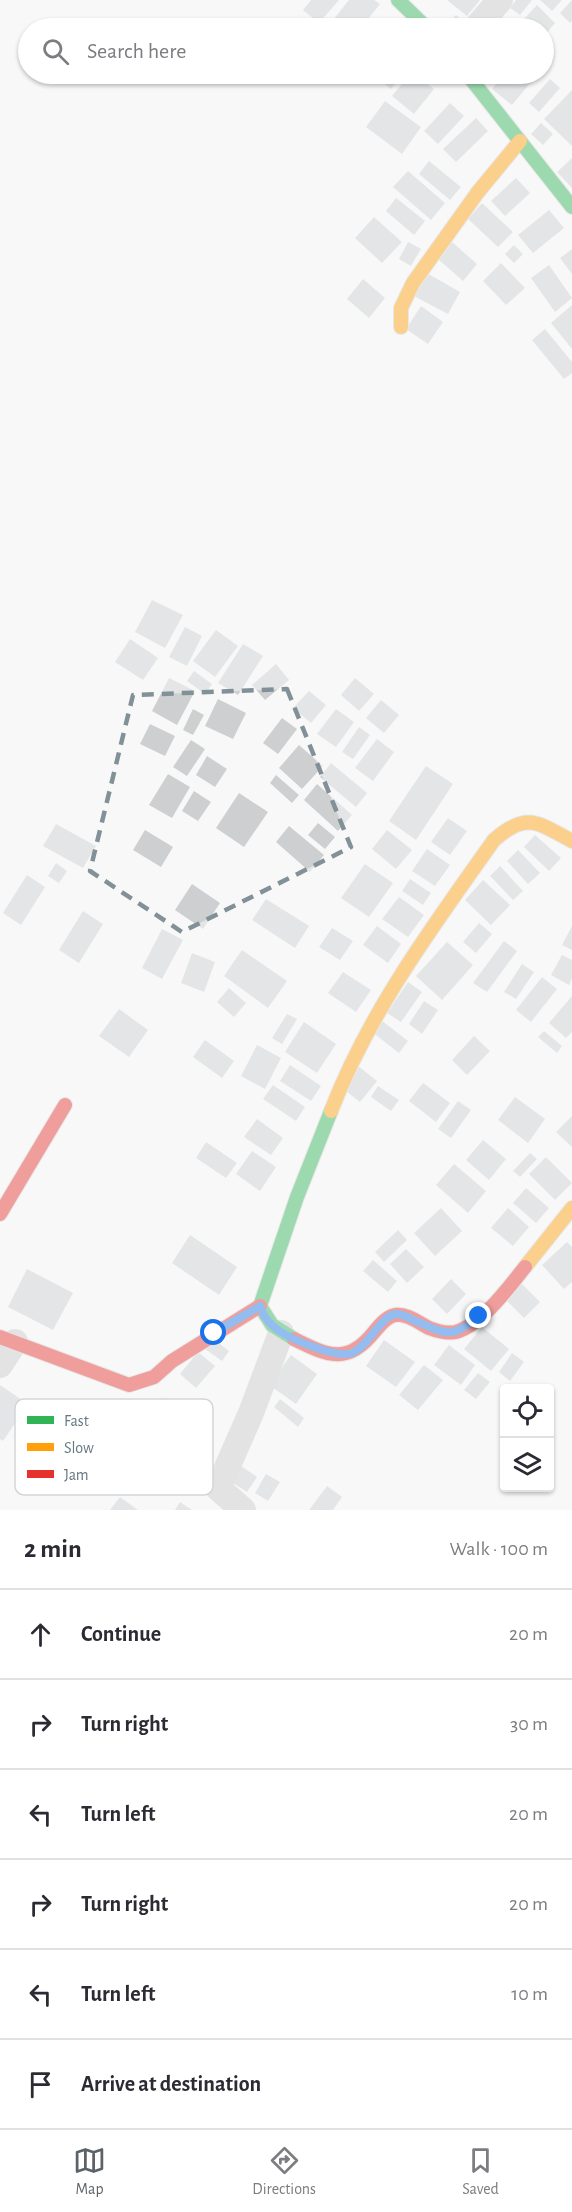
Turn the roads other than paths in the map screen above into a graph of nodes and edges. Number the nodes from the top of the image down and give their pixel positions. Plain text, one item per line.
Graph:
1 (398, 0) edge
2 (500, 0) edge
3 (417, 18) edge
4 (485, 18) edge
5 (474, 84) edge
6 (520, 141) junction
7 (572, 207) edge
8 (401, 327) dead end
9 (572, 841) edge
10 (65, 1105) dead end
11 (572, 1208) edge
12 (0, 1214) edge
13 (260, 1306) junction
14 (281, 1333) junction
15 (7, 1339) edge
16 (0, 1365) edge
17 (243, 1510) edge

1 - 3 street
2 - 4 street
5 - 6 street
6 - 7 street
6 - 8 street
9 - 13 street
10 - 12 street
11 - 14 street
13 - 14 street
13 - 15 street
14 - 17 street
15 - 16 street

